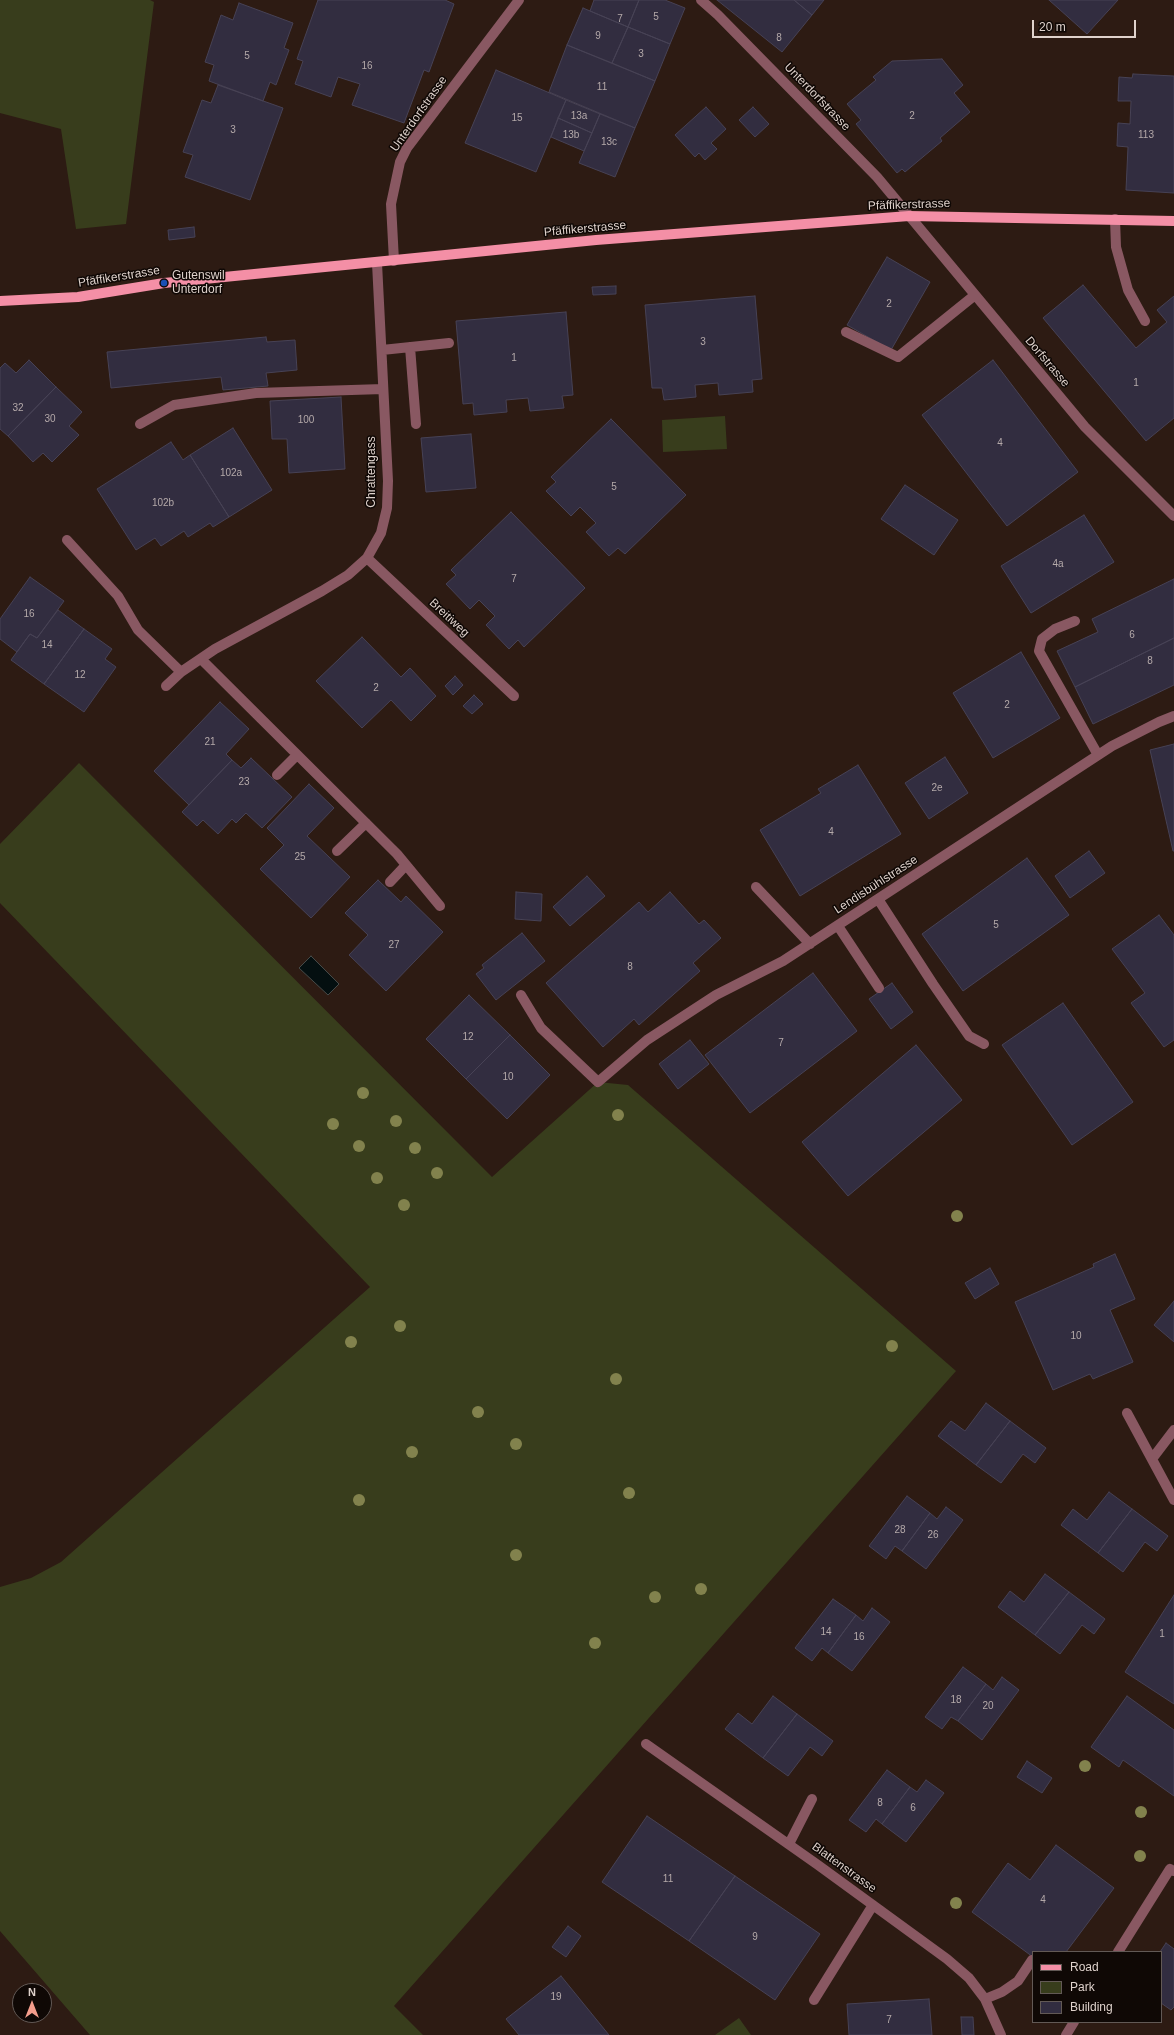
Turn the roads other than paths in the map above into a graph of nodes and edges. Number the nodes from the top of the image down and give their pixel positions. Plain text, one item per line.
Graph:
1 (519, 0) edge
2 (701, 0) edge
3 (909, 216) junction
4 (1115, 219) junction
5 (1174, 221) edge
6 (394, 261) junction
7 (377, 263) junction
8 (975, 295) junction
9 (0, 301) edge
10 (1144, 321) dead end
11 (846, 332) dead end
12 (449, 343) dead end
13 (410, 347) junction
14 (382, 350) junction
15 (383, 389) junction
16 (140, 424) dead end
17 (416, 424) dead end
18 (1174, 516) edge
19 (67, 540) dead end
20 (367, 558) junction
21 (1075, 621) dead end
22 (201, 659) junction
23 (181, 672) junction
24 (166, 686) dead end
25 (514, 696) dead end
26 (1174, 716) edge
27 (297, 755) junction
28 (1098, 755) junction
29 (277, 776) dead end
30 (366, 823) junction
31 (337, 852) dead end
32 (406, 865) junction
33 (390, 882) dead end
34 (756, 887) dead end
35 (878, 899) junction
36 (440, 906) dead end
37 (838, 926) junction
38 (810, 944) junction
39 (879, 988) dead end
40 (521, 995) dead end
41 (984, 1044) dead end
42 (1127, 1413) dead end
43 (1174, 1430) edge
44 (1152, 1459) junction
45 (1174, 1500) edge
46 (646, 1744) dead end
47 (812, 1799) dead end
48 (789, 1844) junction
49 (1174, 1871) edge
50 (873, 1905) junction
51 (1119, 1951) edge
52 (1032, 1960) dead end
53 (985, 1999) junction
54 (814, 2000) dead end
55 (1073, 2023) edge
56 (1002, 2035) edge
57 (1066, 2035) edge

1 - 6 street, Unterdorfstrasse
2 - 3 street, Unterdorfstrasse
3 - 4 main road, Pfäffikerstrasse
3 - 6 main road, Pfäffikerstrasse
3 - 8 street, Dorfstrasse
4 - 5 main road, Pfäffikerstrasse
4 - 10 street
6 - 7 main road, Pfäffikerstrasse
7 - 9 main road, Pfäffikerstrasse
7 - 14 street, Chrattengass
8 - 11 street
8 - 18 street, Dorfstrasse
12 - 13 street
13 - 14 street
13 - 17 street
14 - 15 street, Chrattengass
15 - 16 street
15 - 20 street, Chrattengass
19 - 23 street
20 - 22 street, Chrattengass
20 - 25 street, Breitiweg
21 - 28 street
22 - 23 street, Chrattengass
22 - 27 street
23 - 24 street, Chrattengass
26 - 28 street, Lendisbühlstrasse
27 - 29 street
27 - 30 street
28 - 35 street, Lendisbühlstrasse
30 - 31 street
30 - 32 street
32 - 33 street
32 - 36 street
34 - 38 street
35 - 37 street, Lendisbühlstrasse
35 - 41 street
37 - 38 street, Lendisbühlstrasse
37 - 39 street
38 - 40 street, Lendisbühlstrasse
42 - 44 street
43 - 44 street
44 - 45 street
46 - 48 street, Blattenstrasse
47 - 48 street
48 - 50 street, Blattenstrasse
49 - 51 street
50 - 53 street, Blattenstrasse
50 - 54 street
52 - 53 street
53 - 56 street, Blattenstrasse
55 - 57 street

